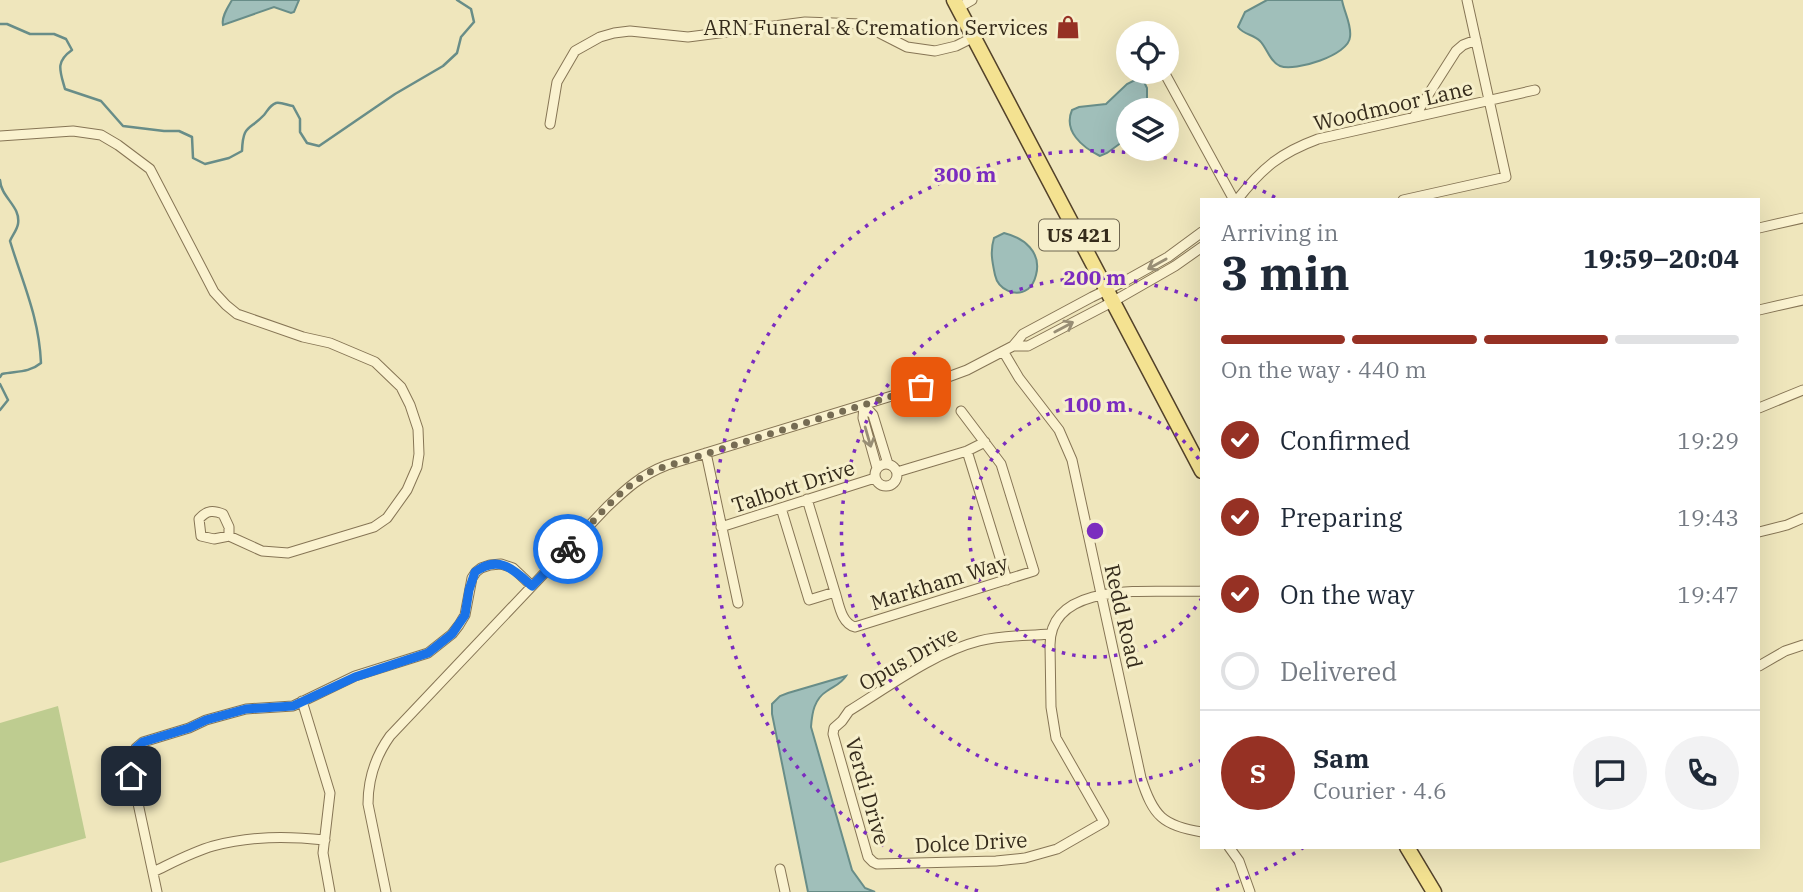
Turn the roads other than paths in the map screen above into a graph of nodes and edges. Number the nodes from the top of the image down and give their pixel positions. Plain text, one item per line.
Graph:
1 (972, 0) edge
2 (1467, 0) edge
3 (956, 4) edge
4 (974, 37) junction
5 (1476, 40) junction
6 (1171, 84) edge
7 (1535, 90) dead end
8 (1489, 101) junction
9 (1414, 117) junction
10 (550, 124) dead end
11 (1, 136) edge
12 (1235, 198) edge
13 (1238, 198) edge
14 (1412, 198) edge
15 (1803, 218) edge
16 (1760, 228) edge
17 (1200, 233) edge
18 (1200, 248) edge
19 (1111, 295) junction
20 (1803, 300) edge
21 (1760, 310) edge
22 (1003, 351) junction
23 (1803, 390) edge
24 (864, 405) junction
25 (1760, 408) edge
26 (961, 411) dead end
27 (985, 442) junction
28 (968, 451) junction
29 (706, 453) junction
30 (888, 464) junction
31 (1200, 467) edge
32 (877, 468) junction
33 (897, 472) junction
34 (875, 478) junction
35 (807, 499) junction
36 (781, 508) junction
37 (1803, 518) edge
38 (721, 527) junction
39 (1760, 532) edge
40 (229, 536) dead end
41 (1007, 580) junction
42 (532, 586) junction
43 (1200, 591) edge
44 (835, 592) junction
45 (1102, 596) junction
46 (737, 603) dead end
47 (1050, 634) junction
48 (1803, 645) edge
49 (1760, 665) edge
50 (302, 701) junction
51 (834, 728) joint
52 (1200, 832) edge
53 (325, 840) junction
54 (1231, 849) edge
55 (1408, 849) edge
56 (873, 862) joint
57 (780, 869) dead end
58 (153, 872) junction
59 (157, 892) edge
60 (330, 892) edge
61 (386, 892) edge
62 (785, 892) edge
63 (1250, 892) edge
64 (1434, 892) edge

1 - 3 street
2 - 5 street
3 - 4 main road, US 421
4 - 10 street
4 - 19 main road, US 421
5 - 8 street
5 - 9 street
6 - 12 street
7 - 8 street, Woodmoor Lane
8 - 9 street, Woodmoor Lane
8 - 14 street
9 - 13 street, Woodmoor Lane
11 - 40 street
15 - 16 street
17 -> 19 street
18 - 19 street
19 - 22 street
19 - 31 main road, US 421
20 - 21 street
22 - 24 street
22 - 45 street, Redd Road
23 - 25 street
24 - 29 street
24 - 30 street
24 -> 32 street
26 - 27 street
27 - 28 street, Talbott Drive
27 - 41 street, Markham Way
28 - 33 street, Talbott Drive
28 - 41 street
29 - 38 street
29 - 42 street
30 - 32 street, Talbott Drive
30 - 33 street
32 - 34 street, Talbott Drive
33 - 34 street, Talbott Drive
34 - 35 street, Talbott Drive
35 - 36 street, Talbott Drive
35 - 44 street, Markham Way
36 - 38 street, Talbott Drive
36 - 44 street
37 - 39 street
38 - 46 street
41 - 44 street, Markham Way
42 - 50 street
42 - 61 street
43 - 45 street
45 - 47 street
45 - 52 street, Redd Road
47 - 51 street, Opus Drive
47 - 56 street, Dolce Drive
48 - 49 street
50 - 53 street
50 - 58 street
51 - 56 street, Verdi Drive
53 - 58 street
53 - 60 street
54 - 63 street
55 - 64 main road
57 - 62 street
58 - 59 street

